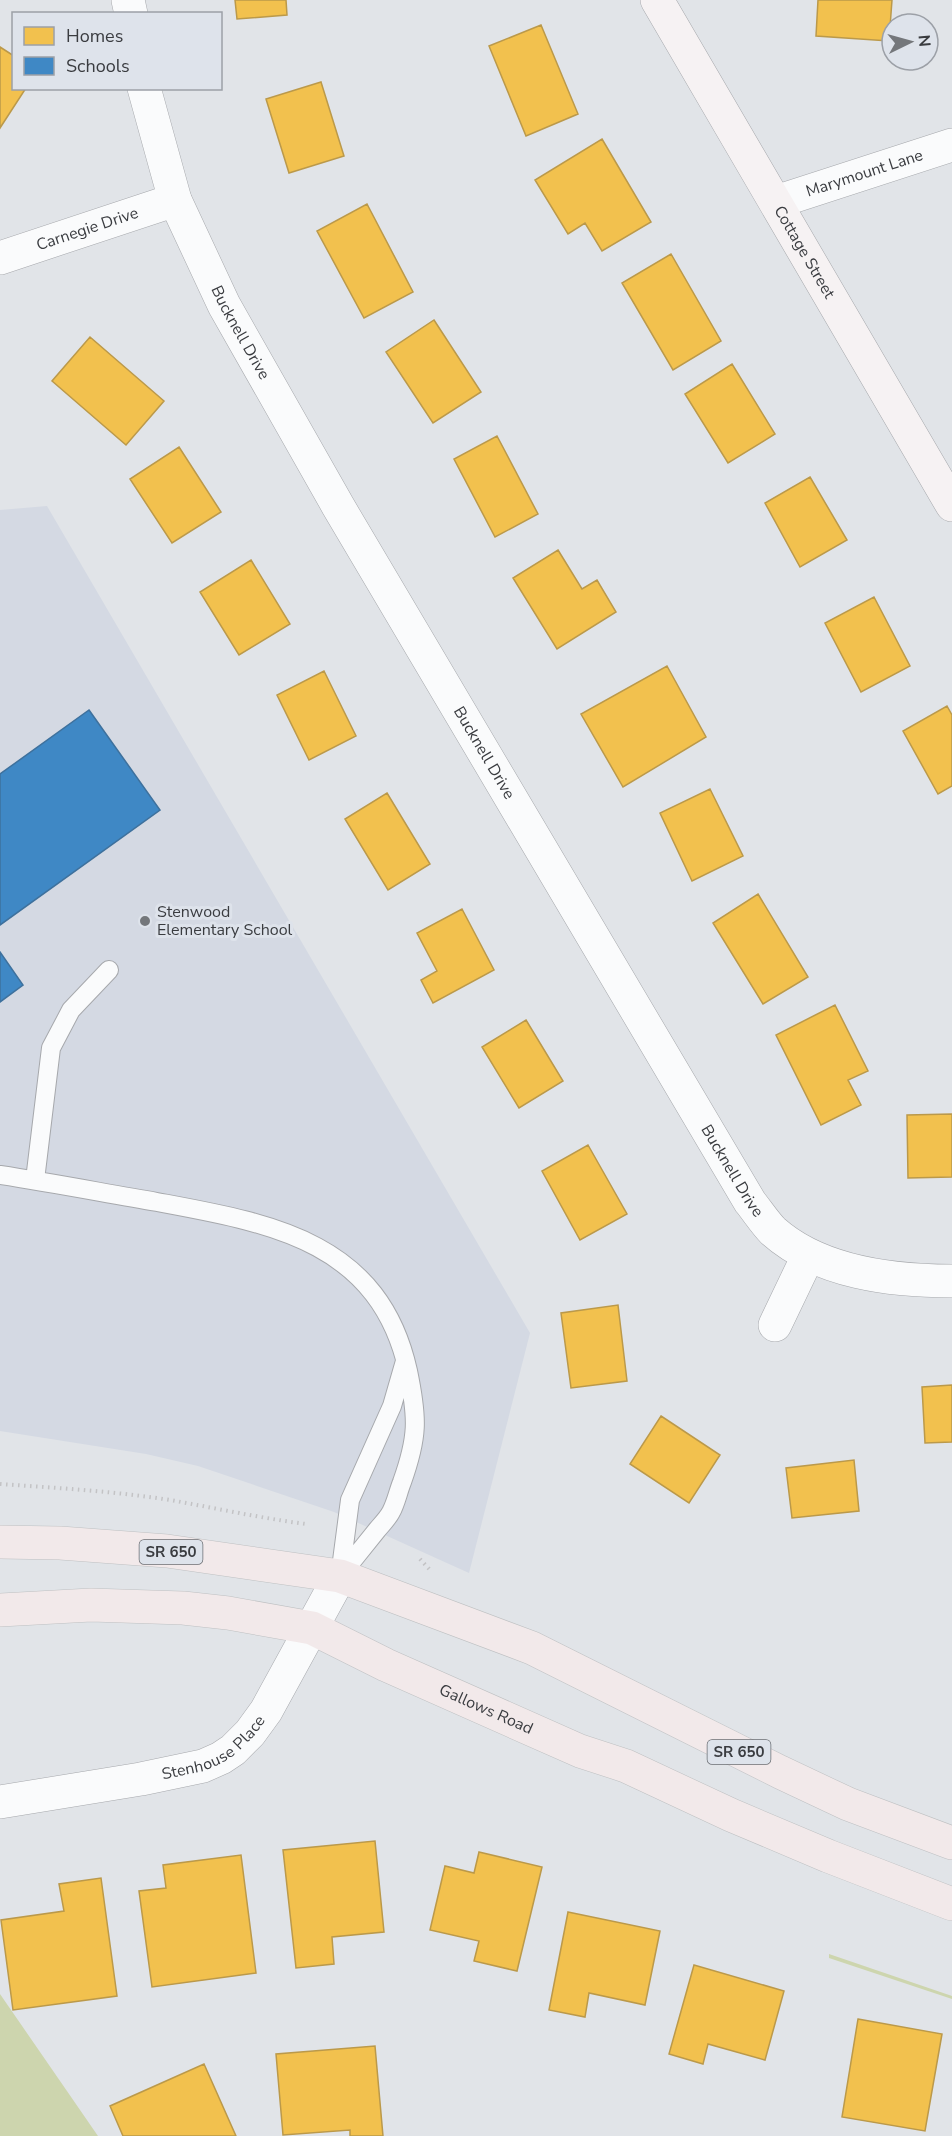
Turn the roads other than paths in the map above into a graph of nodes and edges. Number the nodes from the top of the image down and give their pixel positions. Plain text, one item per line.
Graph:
1 (657, 0) edge
2 (145, 90) edge
3 (952, 145) edge
4 (175, 200) junction
5 (777, 202) junction
6 (0, 258) edge
7 (952, 505) edge
8 (109, 970) dead end
9 (0, 1175) edge
10 (35, 1180) junction
11 (808, 1256) junction
12 (952, 1281) edge
13 (775, 1325) dead end
14 (405, 1359) junction
15 (0, 1542) edge
16 (340, 1576) junction
17 (0, 1610) edge
18 (312, 1628) junction
19 (0, 1802) edge
20 (952, 1843) edge
21 (952, 1904) edge

1 - 5 street, Cottage Street
2 - 4 street, Bucknell Drive
3 - 5 street, Marymount Lane
4 - 6 street, Carnegie Drive
4 - 11 street, Bucknell Drive
5 - 7 street, Cottage Street
8 - 10 lane
9 - 10 lane
10 - 14 lane
11 - 12 street, Bucknell Drive
11 - 13 street
14 - 16 lane
14 - 16 lane
15 - 16 main road, SR 650
16 - 18 street, Stenhouse Place
16 - 20 main road, SR 650
17 - 18 main road, Gallows Road
18 - 19 street, Stenhouse Place
18 - 21 main road, Gallows Road

